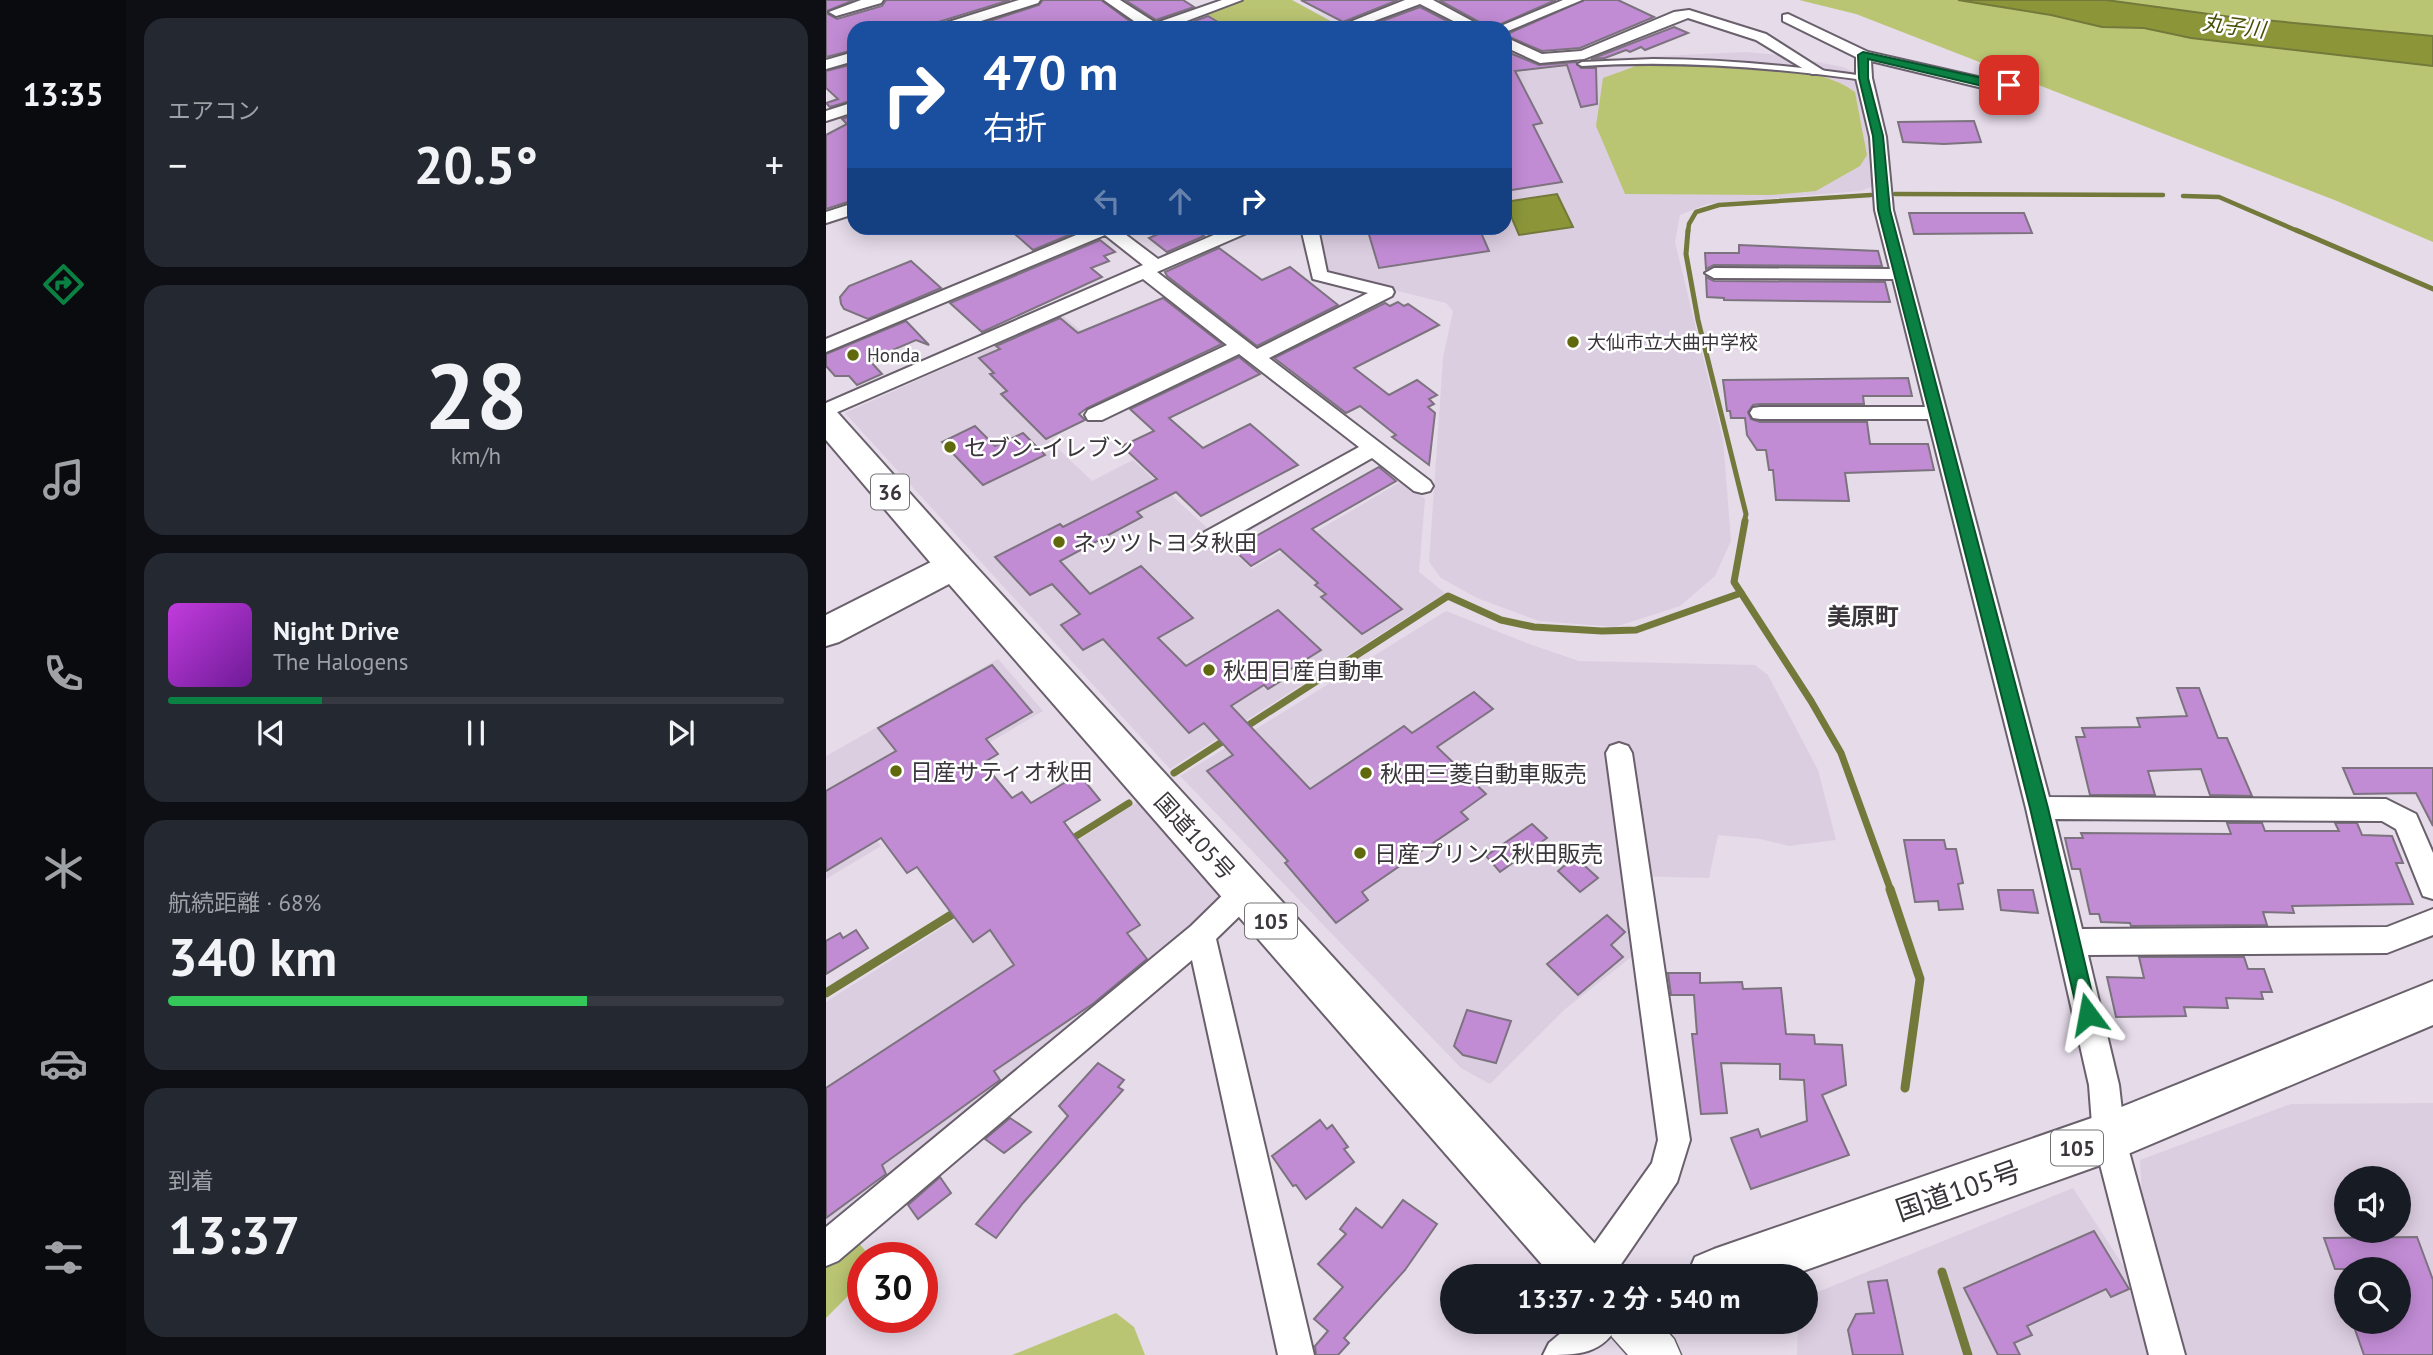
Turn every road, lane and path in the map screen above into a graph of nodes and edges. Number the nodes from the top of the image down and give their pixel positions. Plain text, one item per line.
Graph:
1 (876, 0) edge
2 (1111, 0) edge
3 (1235, 0) edge
4 (1420, 0) edge
5 (1575, 0) edge
6 (1028, 1) edge
7 (832, 9) edge
8 (989, 14) junction
9 (1788, 18) dead end
10 (966, 21) edge
11 (999, 21) edge
12 (1143, 21) edge
13 (1174, 21) edge
14 (1362, 21) edge
15 (1464, 21) edge
16 (1512, 24) edge
17 (1512, 45) edge
18 (847, 58) edge
19 (1582, 64) dead end
20 (826, 65) edge
21 (1863, 66) junction
22 (1817, 71) junction
23 (2009, 85) dead end
24 (847, 109) edge
25 (826, 116) edge
26 (847, 210) edge
27 (826, 218) edge
28 (1090, 235) edge
29 (1115, 235) edge
30 (1227, 235) edge
31 (1311, 235) edge
32 (1150, 268) junction
33 (1714, 273) dead end
34 (1900, 274) junction
35 (826, 346) edge
36 (1247, 352) junction
37 (826, 411) edge
38 (1760, 413) dead end
39 (1936, 413) junction
40 (1095, 415) dead end
41 (826, 419) edge
42 (1372, 449) junction
43 (1422, 486) dead end
44 (1211, 539) dead end
45 (954, 566) junction
46 (826, 632) edge
47 (1619, 753) dead end
48 (2039, 808) junction
49 (2433, 887) edge
50 (1245, 892) junction
51 (2433, 922) edge
52 (1201, 935) junction
53 (2071, 942) junction
54 (2433, 1003) edge
55 (2109, 1137) junction
56 (826, 1249) edge
57 (1579, 1264) edge
58 (1599, 1264) edge
59 (1748, 1264) edge
60 (1587, 1334) edge
61 (1640, 1334) edge
62 (1296, 1355) edge
63 (1561, 1355) edge
64 (1658, 1355) edge
65 (2167, 1355) edge

1 - 7 street
2 - 12 street
3 - 13 street
4 - 14 street
4 - 15 street
5 - 16 street
6 - 8 street
8 - 10 street
8 - 11 street
9 - 21 street
17 - 22 street
18 - 20 street
19 - 22 lane
21 - 22 lane
21 - 23 street
21 - 34 street
24 - 25 street
26 - 27 street
28 - 35 street
29 - 32 street
30 - 32 street
31 - 36 street
32 - 36 street
32 - 37 street
33 - 34 street
34 - 39 street
36 - 40 street
36 - 42 street
38 - 39 street
39 - 48 street
41 - 45 main road, 36
42 - 43 street
42 - 44 street
45 - 46 main road
45 - 50 main road, 国道105号 / 105
47 - 58 street
48 - 49 street
48 - 53 street
50 - 52 street
50 - 57 main road, 国道105号 / 105
51 - 53 street
52 - 56 street
52 - 62 street
53 - 55 street
54 - 55 main road, 国道105号 / 105
55 - 59 main road, 国道105号 / 105
55 - 65 street
60 - 63 street
61 - 64 street

